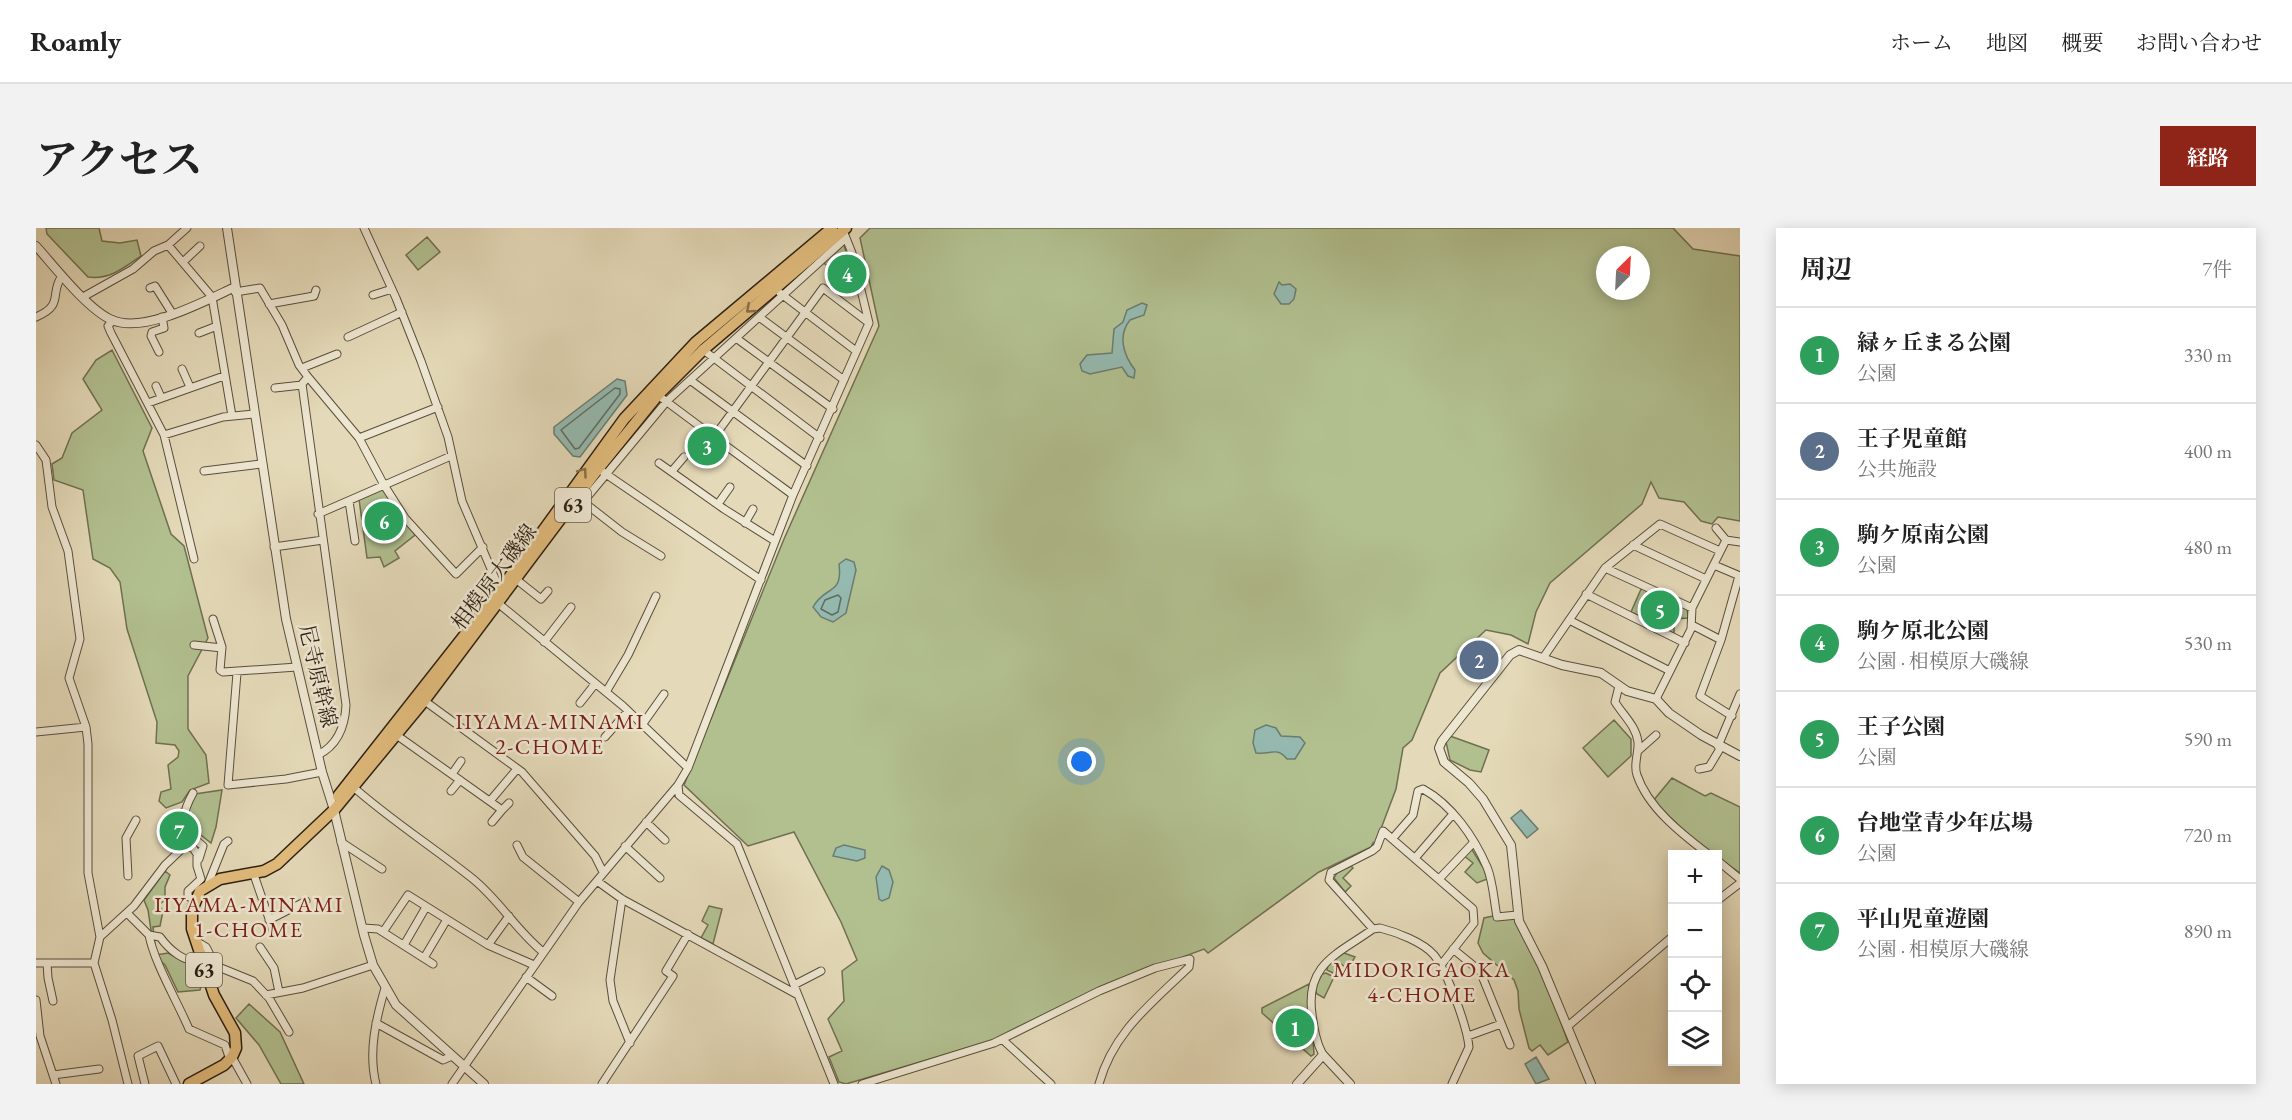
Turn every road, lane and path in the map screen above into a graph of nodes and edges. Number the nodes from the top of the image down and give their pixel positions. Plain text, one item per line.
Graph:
1 (187, 228) edge
2 (227, 228) edge
3 (364, 228) edge
4 (842, 230) edge
5 (168, 245) junction
6 (36, 246) edge
7 (198, 251) dead end
8 (183, 262) junction
9 (62, 276) junction
10 (150, 288) dead end
11 (776, 288) junction
12 (235, 289) junction
13 (392, 289) junction
14 (316, 290) dead end
15 (373, 295) dead end
16 (82, 297) junction
17 (212, 297) junction
18 (269, 304) junction
19 (402, 312) junction
20 (172, 313) junction
21 (806, 314) junction
22 (36, 317) edge
23 (162, 317) junction
24 (759, 317) junction
25 (112, 320) junction
26 (869, 323) junction
27 (217, 326) junction
28 (199, 333) dead end
29 (348, 337) dead end
30 (736, 339) junction
31 (788, 339) junction
32 (700, 346) junction
33 (159, 349) dead end
34 (856, 351) junction
35 (338, 354) dead end
36 (714, 359) junction
37 (769, 363) junction
38 (182, 369) dead end
39 (302, 369) junction
40 (224, 376) junction
41 (308, 376) junction
42 (690, 380) junction
43 (844, 380) junction
44 (302, 385) junction
45 (156, 386) dead end
46 (190, 387) junction
47 (751, 387) junction
48 (275, 388) dead end
49 (659, 395) junction
50 (161, 397) junction
51 (148, 403) junction
52 (438, 407) junction
53 (833, 409) junction
54 (733, 411) junction
55 (254, 414) junction
56 (232, 416) junction
57 (164, 435) junction
58 (714, 437) junction
59 (359, 438) junction
60 (820, 438) junction
61 (36, 445) edge
62 (451, 456) junction
63 (684, 457) dead end
64 (659, 463) dead end
65 (261, 464) junction
66 (807, 466) junction
67 (204, 471) dead end
68 (672, 471) junction
69 (601, 472) junction
70 (384, 485) junction
71 (730, 487) dead end
72 (794, 495) junction
73 (576, 498) junction
74 (349, 501) junction
75 (718, 504) junction
76 (753, 509) dead end
77 (318, 514) junction
78 (745, 523) junction
79 (1716, 528) dead end
80 (357, 536) dead end
81 (323, 540) junction
82 (1726, 540) junction
83 (775, 541) junction
84 (1740, 542) edge
85 (1633, 545) junction
86 (274, 547) junction
87 (483, 547) junction
88 (658, 551) dead end
89 (1720, 551) junction
90 (194, 559) dead end
91 (1714, 565) junction
92 (1605, 568) junction
93 (1739, 576) edge
94 (1706, 579) junction
95 (517, 580) junction
96 (761, 580) junction
97 (500, 590) junction
98 (548, 591) dead end
99 (1586, 594) junction
100 (541, 599) junction
101 (652, 599) dead end
102 (499, 604) junction
103 (534, 607) dead end
104 (572, 607) dead end
105 (1692, 608) junction
106 (213, 619) dead end
107 (1569, 620) junction
108 (1692, 626) junction
109 (1721, 640) junction
110 (544, 642) junction
111 (1685, 643) junction
112 (194, 645) dead end
113 (222, 648) junction
114 (1543, 658) junction
115 (297, 667) junction
116 (1670, 670) junction
117 (237, 673) junction
118 (595, 684) junction
119 (1619, 686) junction
120 (606, 692) junction
121 (663, 694) dead end
122 (1740, 694) edge
123 (421, 698) junction
124 (1656, 699) junction
125 (580, 703) dead end
126 (628, 711) junction
127 (1735, 714) edge
128 (642, 725) junction
129 (86, 727) junction
130 (36, 732) edge
131 (394, 733) junction
132 (606, 733) dead end
133 (1654, 739) dead end
134 (1719, 746) junction
135 (1638, 751) junction
136 (318, 755) junction
137 (1740, 756) edge
138 (461, 761) dead end
139 (688, 768) junction
140 (517, 769) junction
141 (1699, 769) dead end
142 (322, 772) junction
143 (452, 774) junction
144 (460, 780) junction
145 (678, 785) junction
146 (352, 786) junction
147 (451, 791) dead end
148 (193, 793) dead end
149 (490, 801) junction
150 (509, 803) dead end
151 (333, 807) junction
152 (502, 810) junction
153 (1453, 813) junction
154 (136, 820) dead end
155 (492, 822) dead end
156 (646, 822) junction
157 (1393, 838) junction
158 (665, 840) dead end
159 (224, 842) dead end
160 (341, 842) junction
161 (1474, 842) junction
162 (516, 846) dead end
163 (625, 846) junction
164 (1702, 850) edge
165 (1416, 857) junction
166 (197, 861) junction
167 (1722, 865) edge
168 (382, 869) dead end
169 (253, 872) junction
170 (603, 872) junction
171 (128, 876) dead end
172 (660, 878) dead end
173 (1440, 878) junction
174 (597, 881) junction
175 (1740, 881) edge
176 (208, 884) junction
177 (1722, 897) edge
178 (622, 898) junction
179 (195, 901) junction
180 (306, 901) dead end
181 (579, 902) junction
182 (426, 907) junction
183 (127, 913) junction
184 (1517, 915) junction
185 (509, 916) junction
186 (269, 920) junction
187 (446, 921) junction
188 (363, 928) junction
189 (1373, 929) junction
190 (383, 932) junction
191 (274, 933) dead end
192 (688, 934) junction
193 (149, 935) junction
194 (100, 937) junction
195 (1668, 940) edge
196 (196, 941) junction
197 (404, 945) junction
198 (488, 945) junction
199 (1453, 950) junction
200 (260, 951) dead end
201 (543, 952) junction
202 (201, 958) junction
203 (424, 958) junction
204 (36, 963) edge
205 (47, 963) junction
206 (94, 963) junction
207 (433, 964) dead end
208 (373, 965) junction
209 (534, 965) junction
210 (1441, 965) junction
211 (820, 971) dead end
212 (526, 977) junction
213 (794, 984) junction
214 (385, 988) junction
215 (279, 992) junction
216 (551, 993) dead end
217 (266, 995) junction
218 (798, 995) junction
219 (36, 1000) edge
220 (53, 1001) dead end
221 (376, 1023) junction
222 (1501, 1023) junction
223 (1568, 1026) junction
224 (289, 1032) dead end
225 (38, 1033) edge
226 (1468, 1036) junction
227 (1003, 1040) junction
228 (630, 1043) junction
229 (1510, 1045) dead end
230 (1323, 1055) junction
231 (452, 1056) junction
232 (231, 1059) junction
233 (464, 1067) junction
234 (95, 1071) dead end
235 (52, 1075) junction
236 (193, 1083) edge
237 (56, 1084) edge
238 (128, 1084) edge
239 (145, 1084) edge
240 (176, 1084) edge
241 (247, 1084) edge
242 (376, 1084) edge
243 (452, 1084) edge
244 (484, 1084) edge
245 (602, 1084) edge
246 (834, 1084) edge
247 (862, 1084) edge
248 (1051, 1084) edge
249 (1099, 1084) edge
250 (1297, 1084) edge
251 (1350, 1084) edge
252 (1452, 1084) edge
253 (1591, 1084) edge

1 - 5 street
2 - 12 street, 尼寺原幹線
3 - 13 street
4 - 11 main road, 相模原大磯線 / 63
4 - 11 street
4 - 26 street
5 - 8 street
5 - 16 street
6 - 9 street
7 - 8 street
8 - 17 street
9 - 16 street
9 - 22 street
10 - 20 street
11 - 21 street
11 - 24 street
11 - 32 main road, 相模原大磯線 / 63
12 - 17 street
12 - 18 street
12 - 55 street, 尼寺原幹線
13 - 15 street
13 - 19 street
14 - 18 street
16 - 25 street
17 - 20 street
17 - 27 street
18 - 39 street
19 - 29 street
19 - 52 street
20 - 23 street
21 - 26 street
21 - 31 street
21 - 34 street
23 - 25 street
23 - 33 street
24 - 30 street
24 - 31 street
25 - 51 street
26 - 34 street
27 - 28 street
27 - 40 street
30 - 36 street
30 - 37 street
31 - 37 street
31 - 43 street
32 - 36 street
32 - 49 main road, 相模原大磯線 / 63
34 - 43 street
35 - 39 street
36 - 42 street
36 - 47 street
37 - 47 street
37 - 53 street
38 - 46 street
39 - 41 street
40 - 46 street
40 - 56 street
41 - 44 street
41 - 59 street
42 - 49 street
42 - 54 street
43 - 53 street
44 - 48 street
44 - 77 street
45 - 50 street
46 - 50 street
47 - 54 street
47 - 60 street
49 - 58 street
49 - 69 main road, 相模原大磯線 / 63
73 -> 49 main road, 相模原大磯線 / 63
50 - 51 street
51 - 57 street
52 - 59 street
52 - 62 street
53 - 60 street
54 - 58 street
54 - 66 street
55 - 56 street
55 - 65 street, 尼寺原幹線
56 - 57 street
57 - 90 street
58 - 72 street
59 - 70 street
60 - 66 street
61 - 129 street
62 - 70 street
62 - 87 street
63 - 68 street
64 - 68 street
65 - 67 street
65 - 86 street, 尼寺原幹線
66 - 72 street
68 - 75 street
69 - 73 main road, 相模原大磯線 / 63
69 - 96 street
70 - 74 street
70 - 87 street
71 - 75 street
72 - 83 street
73 - 88 street
73 - 95 main road, 相模原大磯線 / 63
73 - 97 main road, 相模原大磯線 / 63
74 - 77 street
74 - 80 street
75 - 78 street
76 - 78 street
77 - 81 street
78 - 83 street
79 - 82 street
81 - 86 street
81 - 136 street
82 - 84 street
82 - 89 street
83 - 96 street
85 - 89 street
85 - 92 street
85 - 94 street
86 - 115 street, 尼寺原幹線
87 - 97 street
89 - 91 street
91 - 93 street
91 - 94 street
92 - 99 street
92 - 105 street
93 - 109 street
94 - 105 street
95 - 100 street
95 - 102 main road, 相模原大磯線 / 63
96 - 139 street
97 - 102 street
97 - 123 main road, 相模原大磯線 / 63
98 - 100 street
99 - 107 street
99 - 111 street
100 - 103 street
101 - 120 street
102 - 110 street
102 - 123 main road, 相模原大磯線 / 63
104 - 110 street
105 - 108 street
106 - 113 street
107 - 114 street
107 - 116 street
108 - 109 street
108 - 111 street
109 - 127 street
110 - 118 street
111 - 116 street
112 - 113 street
113 - 117 street
114 - 119 street
114 - 184 street
115 - 117 street
115 - 136 street, 尼寺原幹線
116 - 124 street
117 - 142 street
118 - 120 street
118 - 125 street
119 - 124 street
119 - 135 street
120 - 126 street
121 - 128 street
122 - 127 street
123 - 131 main road, 相模原大磯線 / 63
123 - 140 street
124 - 134 street
126 - 128 street
126 - 132 street
127 - 134 street
128 - 139 street
129 - 130 street
129 - 194 street
131 - 143 street
131 - 146 main road, 相模原大磯線 / 63
133 - 135 street
134 - 137 street
134 - 141 street
135 - 164 street
136 - 142 street, 尼寺原幹線
138 - 143 street
139 - 145 street
140 - 149 street
140 - 170 street
142 - 151 street, 尼寺原幹線
143 - 144 street
144 - 147 street
144 - 149 street
145 - 156 street
145 - 213 street
146 - 151 main road, 相模原大磯線 / 63
146 - 185 street
148 - 166 street
149 - 152 street
150 - 152 street
151 - 160 street, 尼寺原幹線
151 - 169 main road, 相模原大磯線 / 63
152 - 155 street
153 - 157 street
153 - 161 street
153 - 165 street
154 - 171 street
156 - 158 street
156 - 163 street
157 - 165 street
157 - 189 street
159 - 176 street
160 - 168 street
160 - 188 street, 尼寺原幹線
161 - 173 street
161 - 184 street
162 - 181 street
163 - 170 street
163 - 172 street
165 - 173 street
166 - 179 street
166 - 183 street
167 - 175 street
169 - 176 main road, 相模原大磯線 / 63
169 - 186 street
170 - 174 street
173 - 199 street
174 - 178 street
174 - 181 street
175 - 177 street
176 - 179 main road
178 - 192 street
178 - 228 street
179 - 196 main road, 63
180 - 186 street
181 - 201 street
182 - 187 street
182 - 190 street
182 - 197 street
183 - 193 street
183 - 194 street
184 - 223 street
185 - 198 street
185 - 201 street
186 - 191 street
187 - 198 street
187 - 203 street
188 - 190 street
188 - 208 street, 尼寺原幹線
189 - 210 street
189 - 230 street
190 - 197 street
192 - 218 street
192 - 228 street
193 - 202 street
193 - 232 street
194 - 206 street
195 - 223 street
196 - 202 main road, 63
196 - 217 street
197 - 203 street
198 - 209 street
199 - 210 street
199 - 222 street
200 - 215 street
201 - 209 street
202 - 232 main road, 63
203 - 207 street
204 - 205 street
205 - 206 street
205 - 220 street
206 - 238 street
208 - 214 street, 尼寺原幹線
208 - 215 street
209 - 212 street
210 - 226 street
211 - 213 street
212 - 216 street
212 - 233 street
213 - 218 street
214 - 221 street
214 - 231 street, 尼寺原幹線
215 - 217 street
217 - 224 street
218 - 246 street
219 - 225 street
221 - 231 street
221 - 242 street
222 - 226 street
222 - 229 street
223 - 253 street
225 - 235 street
226 - 252 street
227 - 247 street
227 - 248 street
227 - 249 street
228 - 245 street
230 - 250 street
230 - 251 street
231 - 233 street, 尼寺原幹線
232 - 236 main road
232 - 241 street
233 - 243 street
233 - 244 street, 尼寺原幹線
234 - 235 street
235 - 237 street
239 - 240 street

